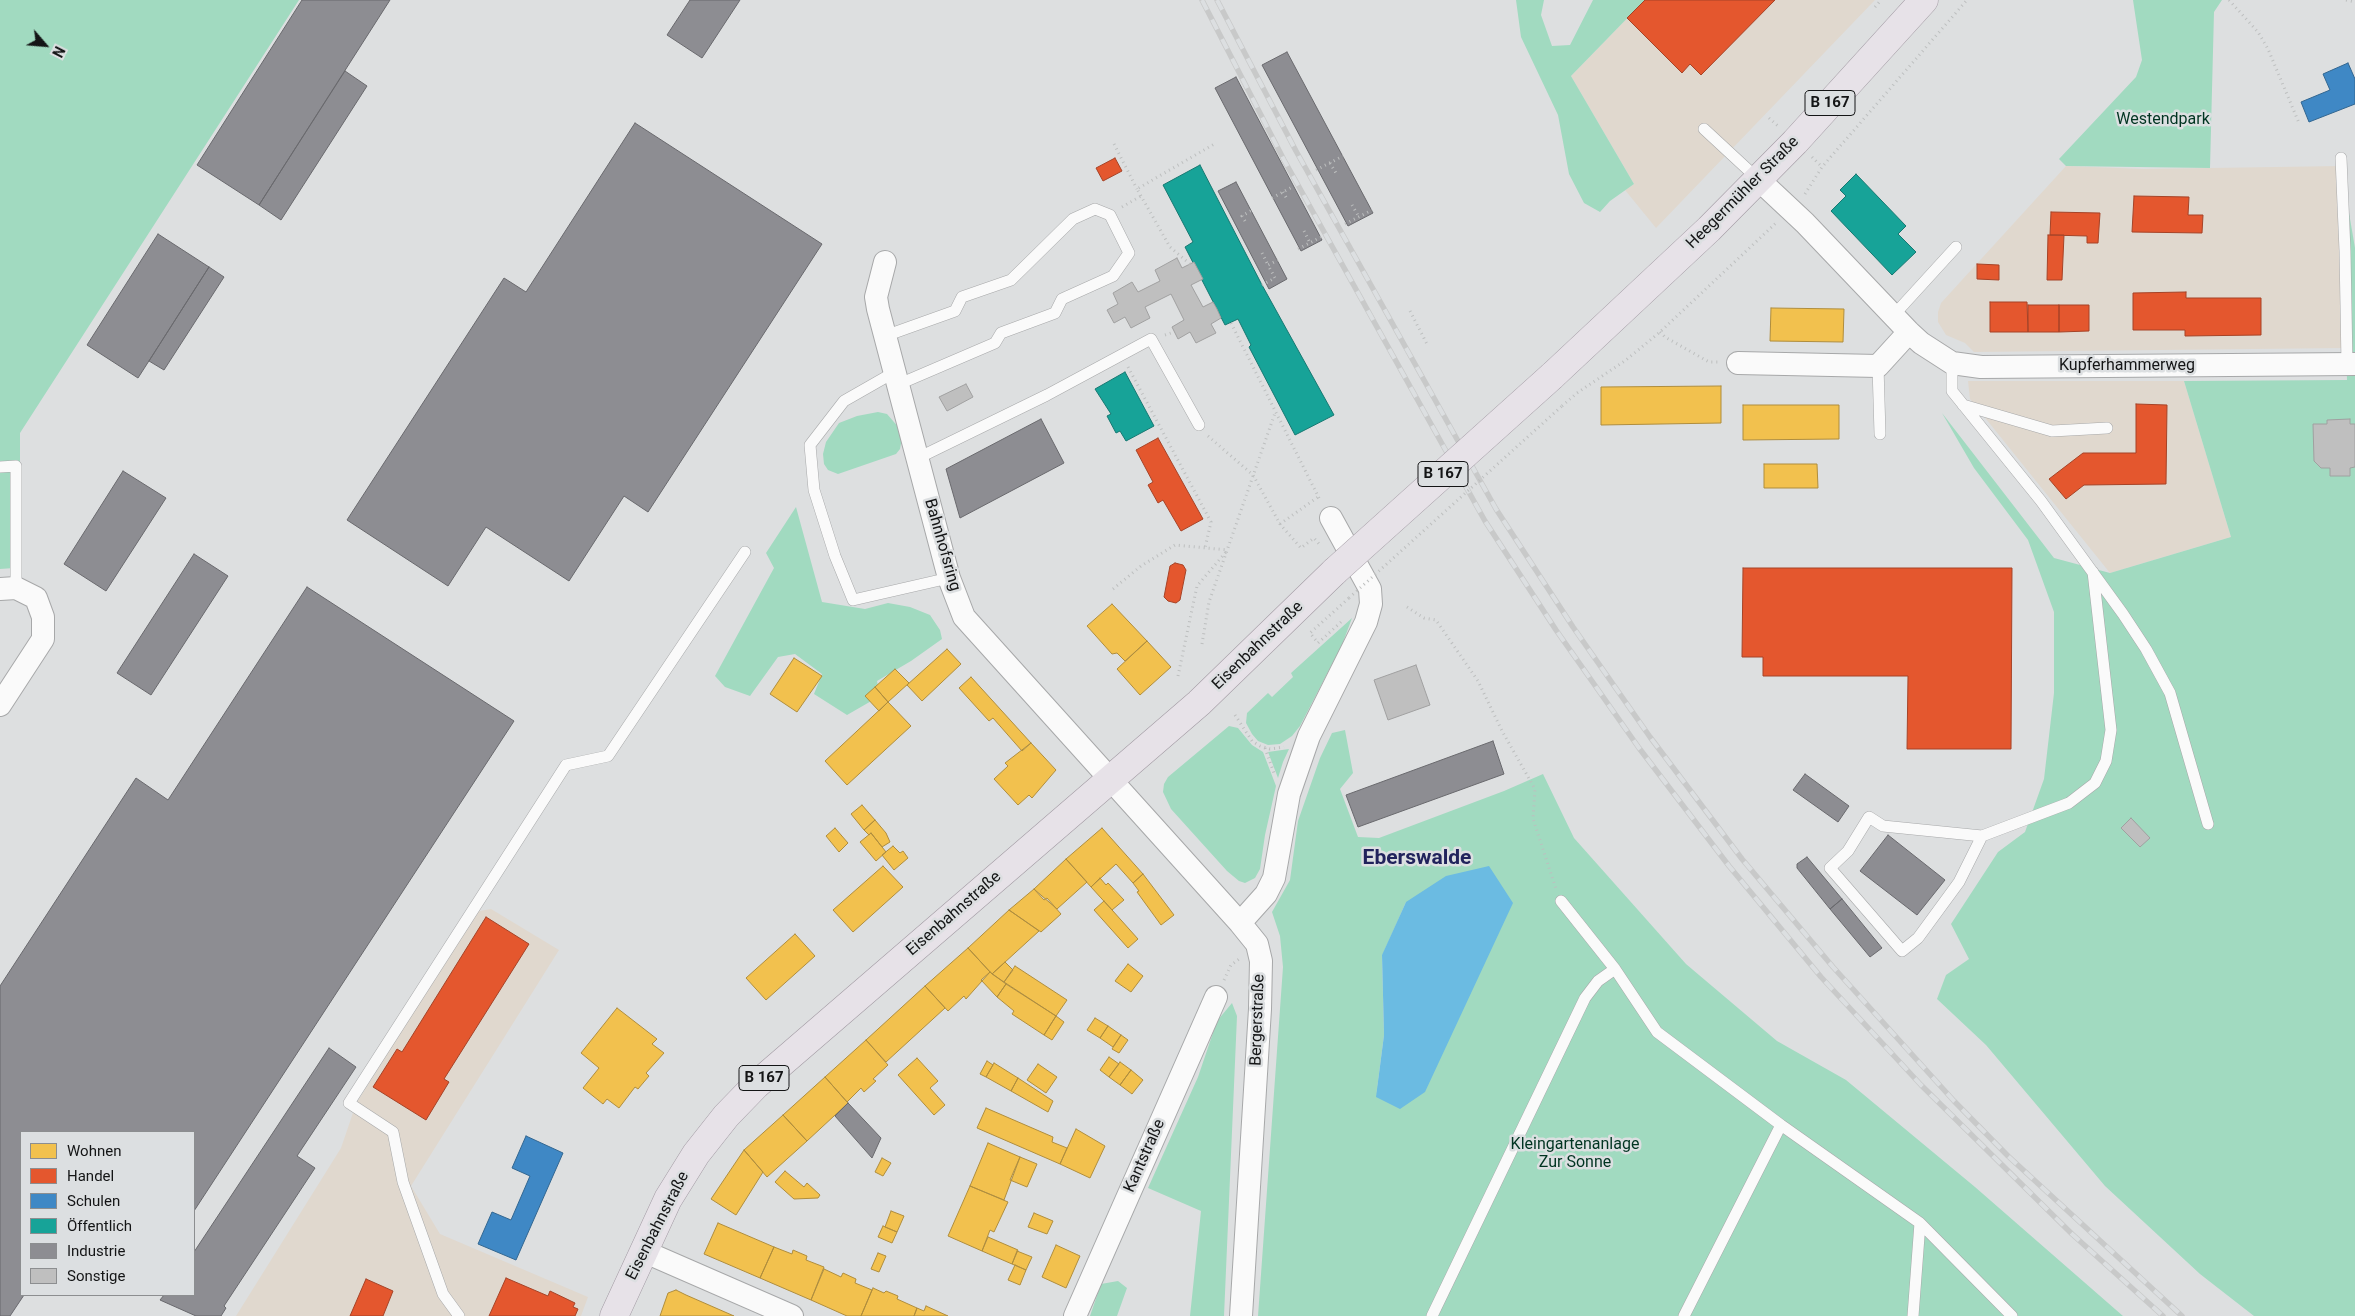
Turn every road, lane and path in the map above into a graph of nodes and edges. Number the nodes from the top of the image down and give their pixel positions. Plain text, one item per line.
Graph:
1 (1881, 0) edge
2 (1924, 0) edge
3 (1967, 0) edge
4 (2230, 0) edge
5 (2346, 0) edge
6 (2355, 2) edge
7 (1875, 6) dead end
8 (2299, 123) dead end
9 (1704, 128) dead end
10 (1216, 143) dead end
11 (1114, 144) dead end
12 (1343, 156) dead end
13 (2341, 158) dead end
14 (1330, 162) junction
15 (1316, 170) dead end
16 (1336, 173) dead end
17 (1758, 179) junction
18 (1294, 186) dead end
19 (1137, 189) junction
20 (1283, 192) junction
21 (1141, 196) junction
22 (1272, 198) dead end
23 (1287, 199) dead end
24 (1352, 205) dead end
25 (1252, 210) dead end
26 (1372, 210) dead end
27 (1790, 210) junction
28 (1110, 215) junction
29 (1359, 217) junction
30 (1245, 221) dead end
31 (1345, 224) dead end
32 (1304, 231) dead end
33 (1321, 237) dead end
34 (1310, 242) junction
35 (1956, 247) dead end
36 (1298, 249) dead end
37 (1262, 253) dead end
38 (1278, 260) dead end
39 (885, 262) dead end
40 (1190, 264) dead end
41 (1268, 265) junction
42 (1262, 284) dead end
43 (1410, 311) dead end
44 (1231, 323) dead end
45 (1901, 324) junction
46 (1660, 332) junction
47 (885, 336) junction
48 (1428, 346) dead end
49 (1122, 356) junction
50 (1709, 362) dead end
51 (1738, 363) dead end
52 (1952, 363) junction
53 (2351, 364) edge
54 (1878, 366) junction
55 (1552, 376) joint
56 (895, 379) junction
57 (1963, 406) junction
58 (1275, 412) junction
59 (1199, 425) joint
60 (2107, 428) dead end
61 (1880, 434) dead end
62 (918, 458) junction
63 (0, 467) edge
64 (1253, 475) junction
65 (1318, 497) junction
66 (1331, 518) joint
67 (1280, 524) junction
68 (1320, 545) dead end
69 (1205, 548) junction
70 (1228, 550) junction
71 (746, 552) dead end
72 (2093, 572) junction
73 (949, 578) junction
74 (8, 588) edge
75 (1113, 589) dead end
76 (1407, 607) dead end
77 (1346, 618) dead end
78 (1202, 644) dead end
79 (1178, 676) dead end
80 (0, 705) edge
81 (1234, 715) dead end
82 (1309, 736) junction
83 (1110, 779) junction
84 (2208, 824) dead end
85 (1982, 836) junction
86 (1560, 901) joint
87 (1240, 923) junction
88 (1257, 944) junction
89 (1615, 969) junction
90 (1216, 997) joint
91 (1782, 1125) junction
92 (1920, 1224) junction
93 (644, 1251) junction
94 (459, 1316) edge
95 (614, 1316) edge
96 (792, 1316) edge
97 (1075, 1316) edge
98 (1241, 1316) edge
99 (1432, 1316) edge
100 (1684, 1316) edge
101 (1913, 1316) edge
102 (2012, 1316) edge

1 - 7 path
2 - 17 main road, Heegermühler Straße / B 167
3 - 27 path
4 - 8 path
5 - 6 path
9 - 17 lane
10 - 19 path
11 - 19 path
12 - 14 path
13 - 53 lane
14 - 15 path
14 - 16 path
17 - 27 street, Kupferhammerweg
17 - 55 main road, Heegermühler Straße / B 167
18 - 20 path
19 - 21 path
20 - 22 path
20 - 23 path
21 - 28 path
21 - 40 path
24 - 29 path
25 - 30 path
26 - 29 path
27 - 45 street, Kupferhammerweg
27 - 46 path
28 - 47 lane
28 - 56 lane
29 - 31 path
32 - 34 path
33 - 34 path
34 - 36 path
35 - 45 lane
37 - 41 path
38 - 41 path
39 - 47 street, Bahnhofsring
41 - 42 path
43 - 48 path
44 - 58 path
45 - 52 street, Kupferhammerweg
45 - 54 street
46 - 50 path
46 - 77 path, bridge
47 - 56 street, Bahnhofsring
49 - 59 lane
49 - 62 lane
49 - 69 path
51 - 54 street
52 - 53 street, Kupferhammerweg
52 - 57 lane
54 - 61 lane
55 - 83 main road, Eisenbahnstraße / B 167, bridge
56 - 62 street, Bahnhofsring
56 - 73 lane
57 - 60 lane
57 - 72 lane
58 - 64 path
58 - 65 path
59 - 64 path
62 - 73 street, Bahnhofsring
63 - 74 lane
64 - 67 path
64 - 70 path
65 - 66 path
65 - 67 path
66 - 82 street
67 - 68 path
69 - 70 path
69 - 75 path
70 - 78 path
70 - 79 path
71 - 94 lane
72 - 84 lane
72 - 85 lane
73 - 83 street, Bahnhofsring
74 - 80 street
76 - 86 path
81 - 82 path
82 - 87 street
83 - 87 street
83 - 93 main road, Eisenbahnstraße / B 167
85 - 85 lane
86 - 89 lane
87 - 88 street
88 - 90 path
88 - 98 street, Bergerstraße
89 - 91 lane
89 - 99 lane
90 - 97 street, Kantstraße
91 - 92 lane
91 - 100 lane
92 - 101 lane
92 - 102 lane
93 - 95 main road, Eisenbahnstraße / B 167
93 - 96 street

